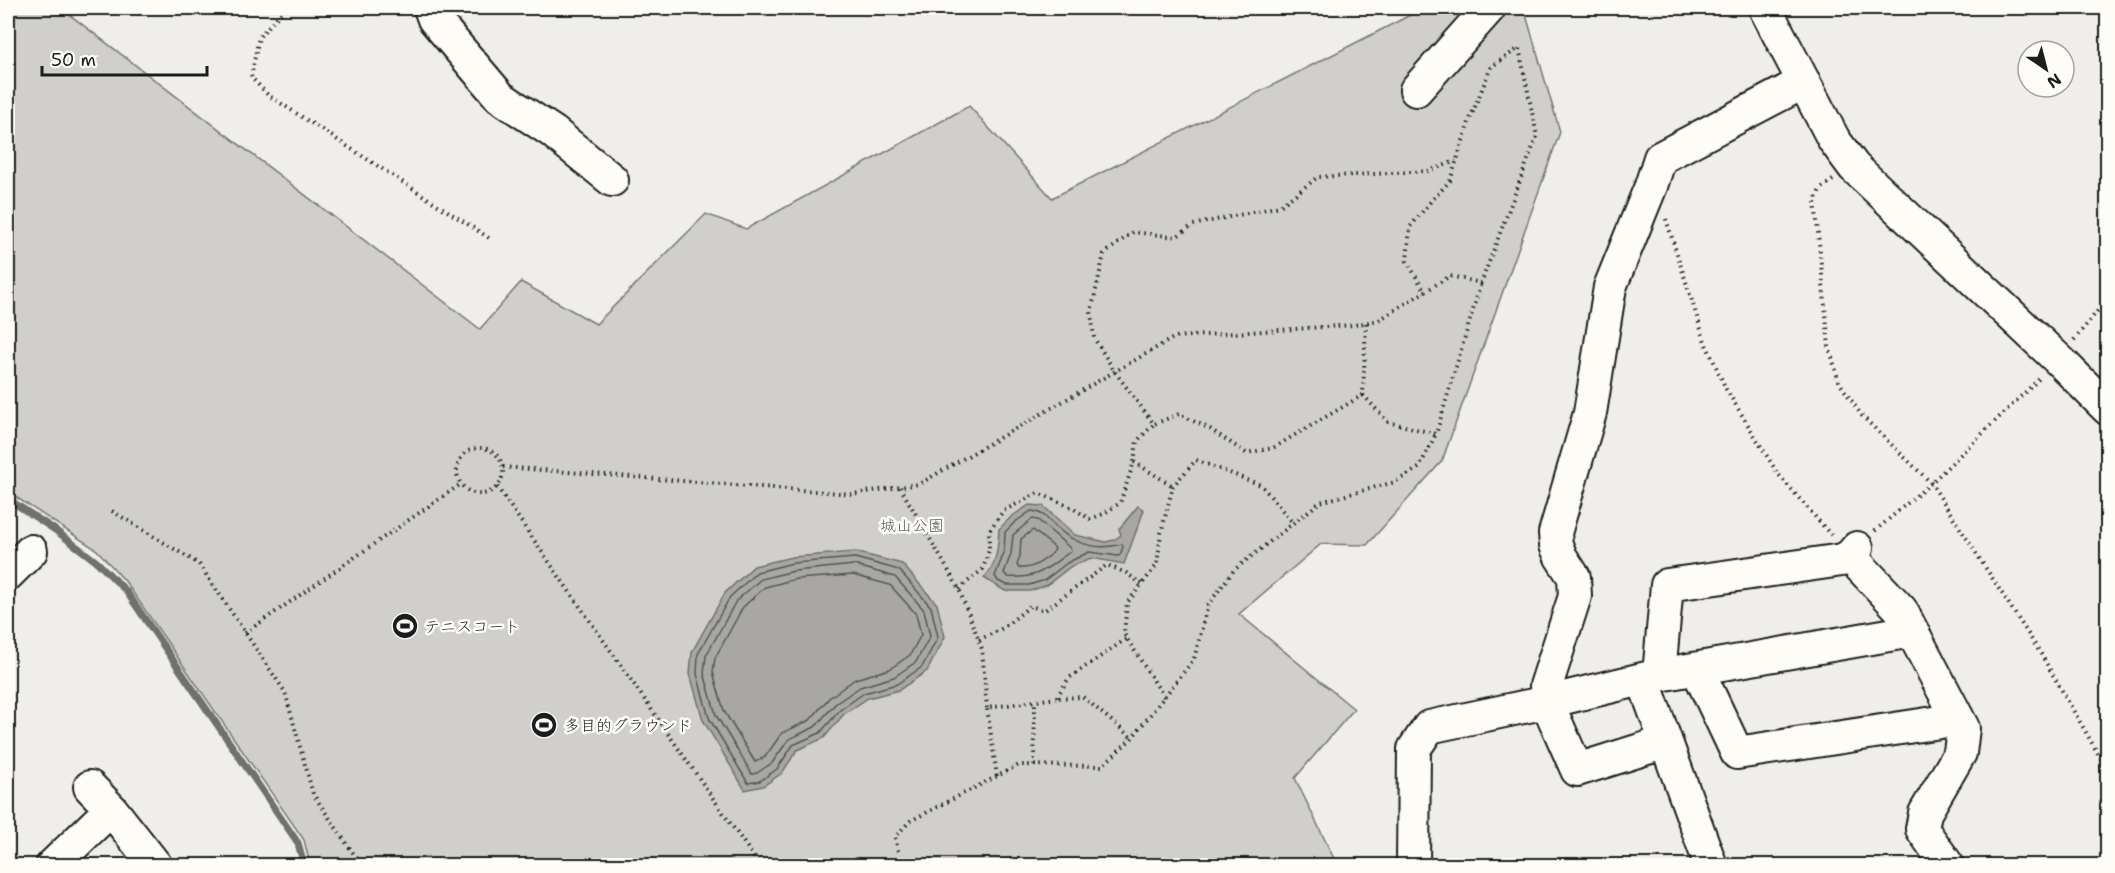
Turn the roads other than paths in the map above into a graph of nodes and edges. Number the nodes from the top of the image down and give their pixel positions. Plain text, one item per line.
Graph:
1 (430, 8) edge
2 (1489, 8) edge
3 (1765, 8) edge
4 (1804, 82) junction
5 (1416, 90) dead end
6 (612, 180) dead end
7 (2108, 409) edge
8 (31, 551) dead end
9 (8, 574) edge
10 (1912, 632) junction
11 (1702, 668) junction
12 (1651, 677) junction
13 (1547, 702) junction
14 (1956, 716) junction
15 (1666, 742) junction
16 (90, 787) dead end
17 (111, 809) junction
18 (52, 866) edge
19 (156, 866) edge
20 (1413, 866) edge
21 (1711, 866) edge
22 (1948, 866) edge

1 - 6 street
2 - 5 street
3 - 4 street
4 - 7 street
4 - 13 street
8 - 9 street
10 - 11 street
10 - 12 street
10 - 14 street
11 - 12 street
11 - 14 street
12 - 13 street
12 - 15 street
13 - 15 street
13 - 20 street
14 - 22 street
15 - 21 street
16 - 17 street
17 - 18 street
17 - 19 street

